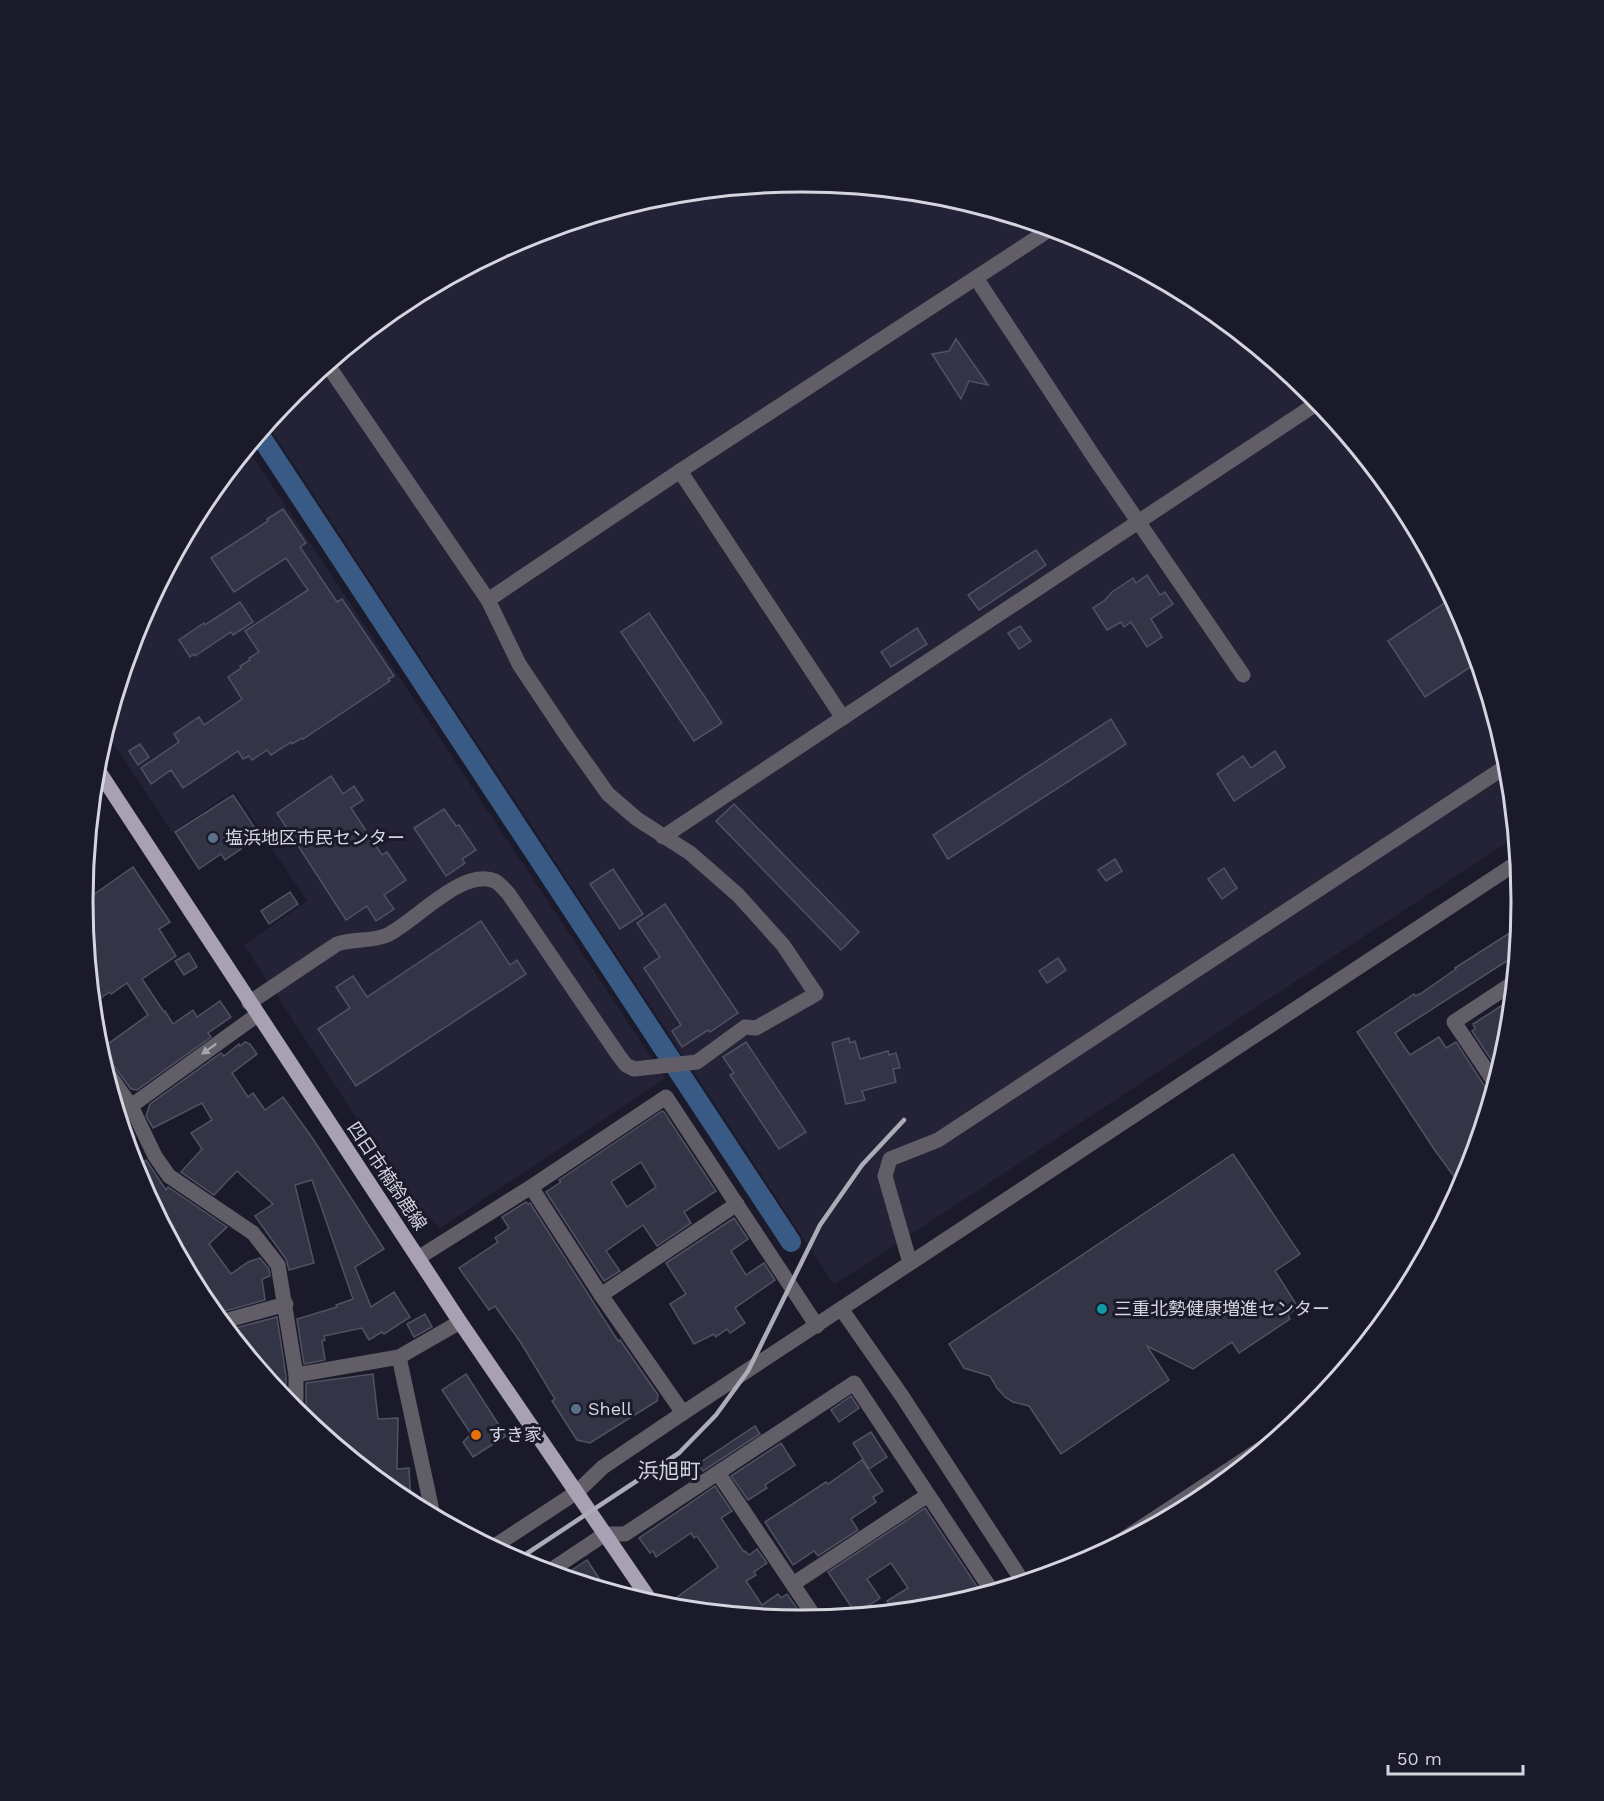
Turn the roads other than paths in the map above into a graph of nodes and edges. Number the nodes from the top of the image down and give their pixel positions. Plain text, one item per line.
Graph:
1 (1043, 234) edge
2 (976, 278) junction
3 (331, 370) edge
4 (1311, 407) edge
5 (680, 471) junction
6 (1139, 522) junction
7 (488, 600) junction
8 (1243, 675) dead end
9 (843, 718) junction
10 (1499, 771) edge
11 (104, 779) edge
12 (663, 837) junction
13 (1510, 868) edge
14 (1505, 988) edge
15 (253, 1009) junction
16 (1489, 1074) edge
17 (124, 1109) edge
18 (126, 1112) edge
19 (531, 1187) junction
20 (737, 1204) junction
21 (418, 1258) junction
22 (910, 1263) junction
23 (601, 1295) junction
24 (286, 1305) junction
25 (842, 1310) junction
26 (231, 1319) edge
27 (460, 1322) junction
28 (817, 1326) junction
29 (399, 1357) junction
30 (296, 1375) junction
31 (296, 1397) edge
32 (683, 1413) junction
33 (718, 1473) junction
34 (577, 1492) junction
35 (928, 1495) junction
36 (431, 1505) edge
37 (605, 1534) junction
38 (501, 1542) edge
39 (557, 1566) edge
40 (1019, 1575) edge
41 (793, 1584) junction
42 (988, 1585) edge
43 (644, 1591) edge
44 (810, 1610) edge

1 - 2 street
2 - 5 street
2 - 6 street
3 - 7 street
4 - 6 street
5 - 7 street
5 - 9 street
6 - 8 street
6 - 9 street
7 - 12 street
9 - 12 street
10 - 22 street
11 - 15 main road, 四日市楠鈴鹿線
12 - 15 street
13 - 22 street
14 - 16 street
15 -> 17 street
15 - 21 main road, 四日市楠鈴鹿線
18 - 24 street
19 - 20 street
19 - 21 street
19 - 23 street
20 - 23 street
20 - 28 street
21 - 27 main road, 四日市楠鈴鹿線
22 - 25 street
23 - 32 street
24 - 26 street
24 - 30 street
25 - 28 street
25 - 40 street
27 - 29 street
27 - 34 main road, 四日市楠鈴鹿線
28 - 32 street
29 - 30 street
29 - 36 street
30 - 31 street
32 - 34 street
33 - 35 street
33 - 37 street
33 - 41 street
34 - 37 main road, 四日市楠鈴鹿線
34 - 38 street
35 - 41 street
35 - 42 street
37 - 39 street
37 - 43 main road, 四日市楠鈴鹿線
41 - 44 street

